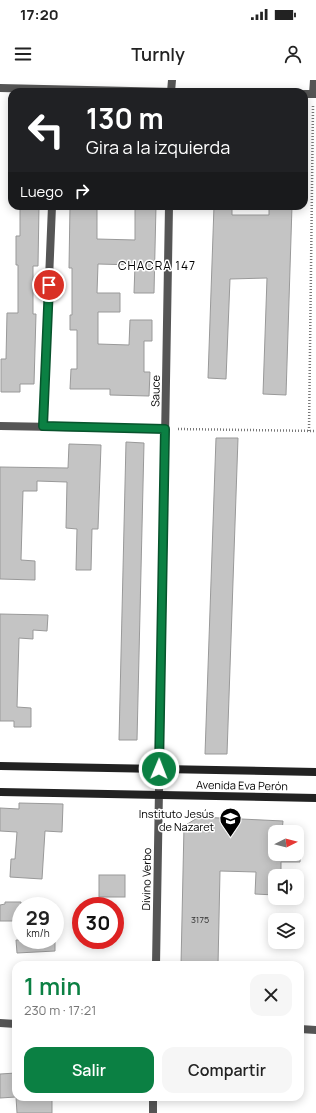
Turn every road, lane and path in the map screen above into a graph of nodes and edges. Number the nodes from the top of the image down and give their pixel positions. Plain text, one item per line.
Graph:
1 (314, 80) edge
2 (315, 94) edge
3 (52, 210) edge
4 (169, 210) edge
5 (311, 266) junction
6 (316, 266) edge
7 (0, 426) edge
8 (43, 426) junction
9 (165, 429) junction
10 (309, 431) junction
11 (316, 431) edge
12 (0, 766) edge
13 (159, 769) junction
14 (316, 772) edge
15 (0, 792) edge
16 (159, 795) junction
17 (316, 798) edge
18 (156, 961) edge
19 (0, 1024) edge
20 (12, 1024) edge
21 (304, 1029) edge
22 (316, 1030) edge
23 (153, 1101) edge
24 (153, 1113) edge

1 - 2 street
2 - 5 path
3 - 8 street
4 - 9 street, Sauce
5 - 6 path
5 - 10 path
7 - 8 street
8 - 9 street
9 - 10 path
9 - 13 street, Sauce
10 - 11 path
12 - 13 street, Avenida Eva Perón
13 - 14 street, Avenida Eva Perón
13 - 16 street, Divino Verbo
15 - 16 street, Avenida Eva Perón
16 - 17 street, Avenida Eva Perón
16 - 18 street, Divino Verbo
19 - 20 street
21 - 22 street
23 - 24 street

